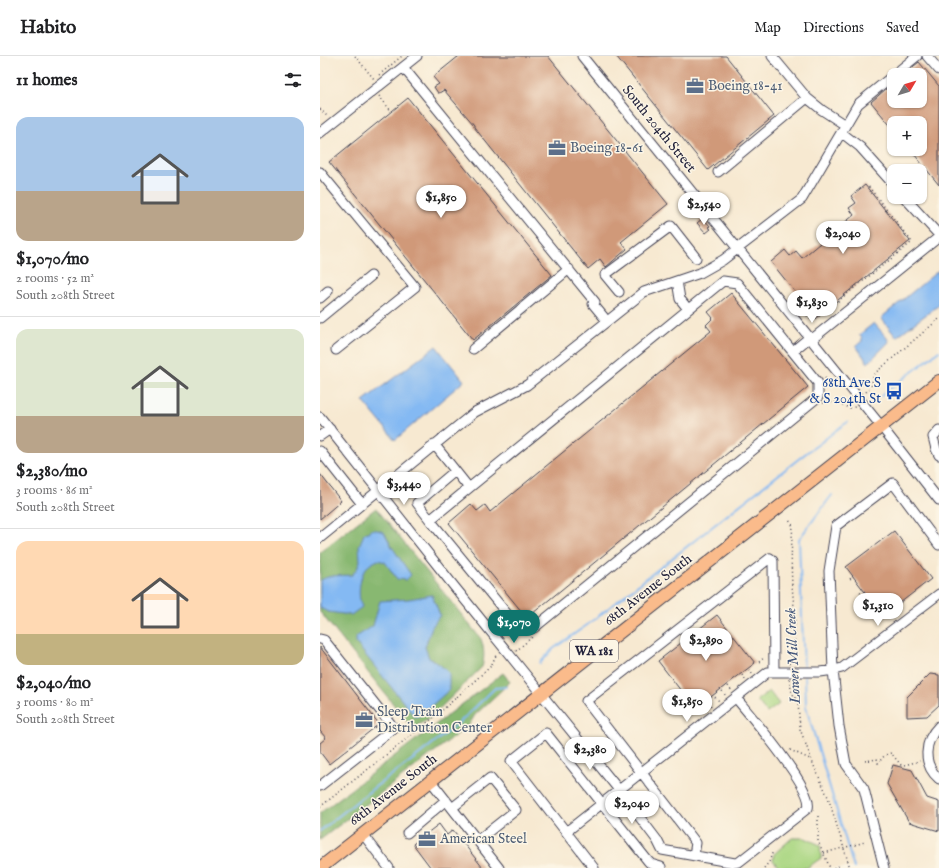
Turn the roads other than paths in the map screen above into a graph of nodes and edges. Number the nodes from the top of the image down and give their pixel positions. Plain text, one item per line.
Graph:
1 (417, 56) edge
2 (582, 56) edge
3 (772, 56) edge
4 (917, 56) edge
5 (927, 56) edge
6 (403, 67) junction
7 (939, 70) edge
8 (807, 98) junction
9 (843, 129) junction
10 (320, 133) edge
11 (320, 172) edge
12 (718, 172) dead end
13 (887, 177) edge
14 (323, 182) edge
15 (910, 204) edge
16 (939, 236) edge
17 (737, 249) junction
18 (696, 258) dead end
19 (569, 269) junction
20 (371, 276) dead end
21 (678, 281) junction
22 (328, 291) dead end
23 (619, 292) dead end
24 (320, 298) edge
25 (688, 309) junction
26 (320, 318) edge
27 (607, 321) junction
28 (811, 339) junction
29 (473, 349) dead end
30 (336, 350) dead end
31 (792, 351) junction
32 (939, 381) edge
33 (320, 417) edge
34 (881, 426) junction
35 (330, 429) junction
36 (939, 430) edge
37 (320, 436) edge
38 (434, 444) junction
39 (320, 451) edge
40 (939, 455) edge
41 (455, 471) junction
42 (469, 488) junction
43 (379, 490) junction
44 (939, 500) edge
45 (362, 504) junction
46 (430, 520) junction
47 (320, 538) edge
48 (939, 545) edge
49 (939, 594) edge
50 (320, 639) edge
51 (833, 670) junction
52 (771, 672) junction
53 (541, 693) junction
54 (735, 695) junction
55 (939, 726) edge
56 (642, 772) junction
57 (939, 779) edge
58 (430, 780) junction
59 (322, 781) edge
60 (619, 790) junction
61 (449, 804) junction
62 (602, 804) junction
63 (566, 832) junction
64 (407, 833) dead end
65 (363, 834) junction
66 (478, 840) junction
67 (662, 850) junction
68 (694, 855) junction
69 (387, 867) edge
70 (660, 867) edge
71 (320, 868) edge
72 (499, 868) edge
73 (594, 868) edge
74 (884, 868) edge

1 - 6 street
2 - 17 street, South 204th Street
3 - 8 street
4 - 9 street
5 - 7 street
6 - 10 street
6 - 19 street
8 - 9 street
8 - 12 street
9 - 13 street
9 - 17 street
11 - 14 street
14 - 30 street
15 - 16 street
16 - 28 street
17 - 21 street
17 - 28 street, South 204th Street
18 - 23 street
19 - 27 street
19 - 29 street
20 - 26 street
21 - 25 street
21 - 27 street
22 - 24 street
25 - 31 street
25 - 42 street
27 - 38 street
28 - 31 street
28 - 34 street, South 204th Street
31 - 46 street
32 - 34 main road, 68th Avenue South / WA 181
33 - 35 street
34 - 44 street, South 204th Street
34 - 53 main road, 68th Avenue South / WA 181
35 - 37 street
35 - 43 street
36 - 40 street
38 - 41 street
38 - 43 street
39 - 45 street
41 - 42 street
41 - 46 street
42 - 46 street
43 - 45 street
43 - 53 street
45 - 47 street
48 - 51 street
49 - 51 street
50 - 59 street
51 - 52 street
51 - 74 street
52 - 54 street
52 - 56 street
53 - 58 main road, 68th Avenue South / WA 181
53 - 60 street
54 - 56 street
54 - 68 street
55 - 57 street
56 - 60 street
56 - 68 street
58 - 61 street
58 - 65 main road, 68th Avenue South / WA 181
60 - 62 street
60 - 67 street
61 - 64 street
61 - 66 street
61 - 66 street
62 - 63 street
62 - 63 street
62 - 70 street
63 - 73 street
65 - 69 street
65 - 71 main road, 68th Avenue South / WA 181
66 - 72 street
67 - 68 street
67 - 70 street

